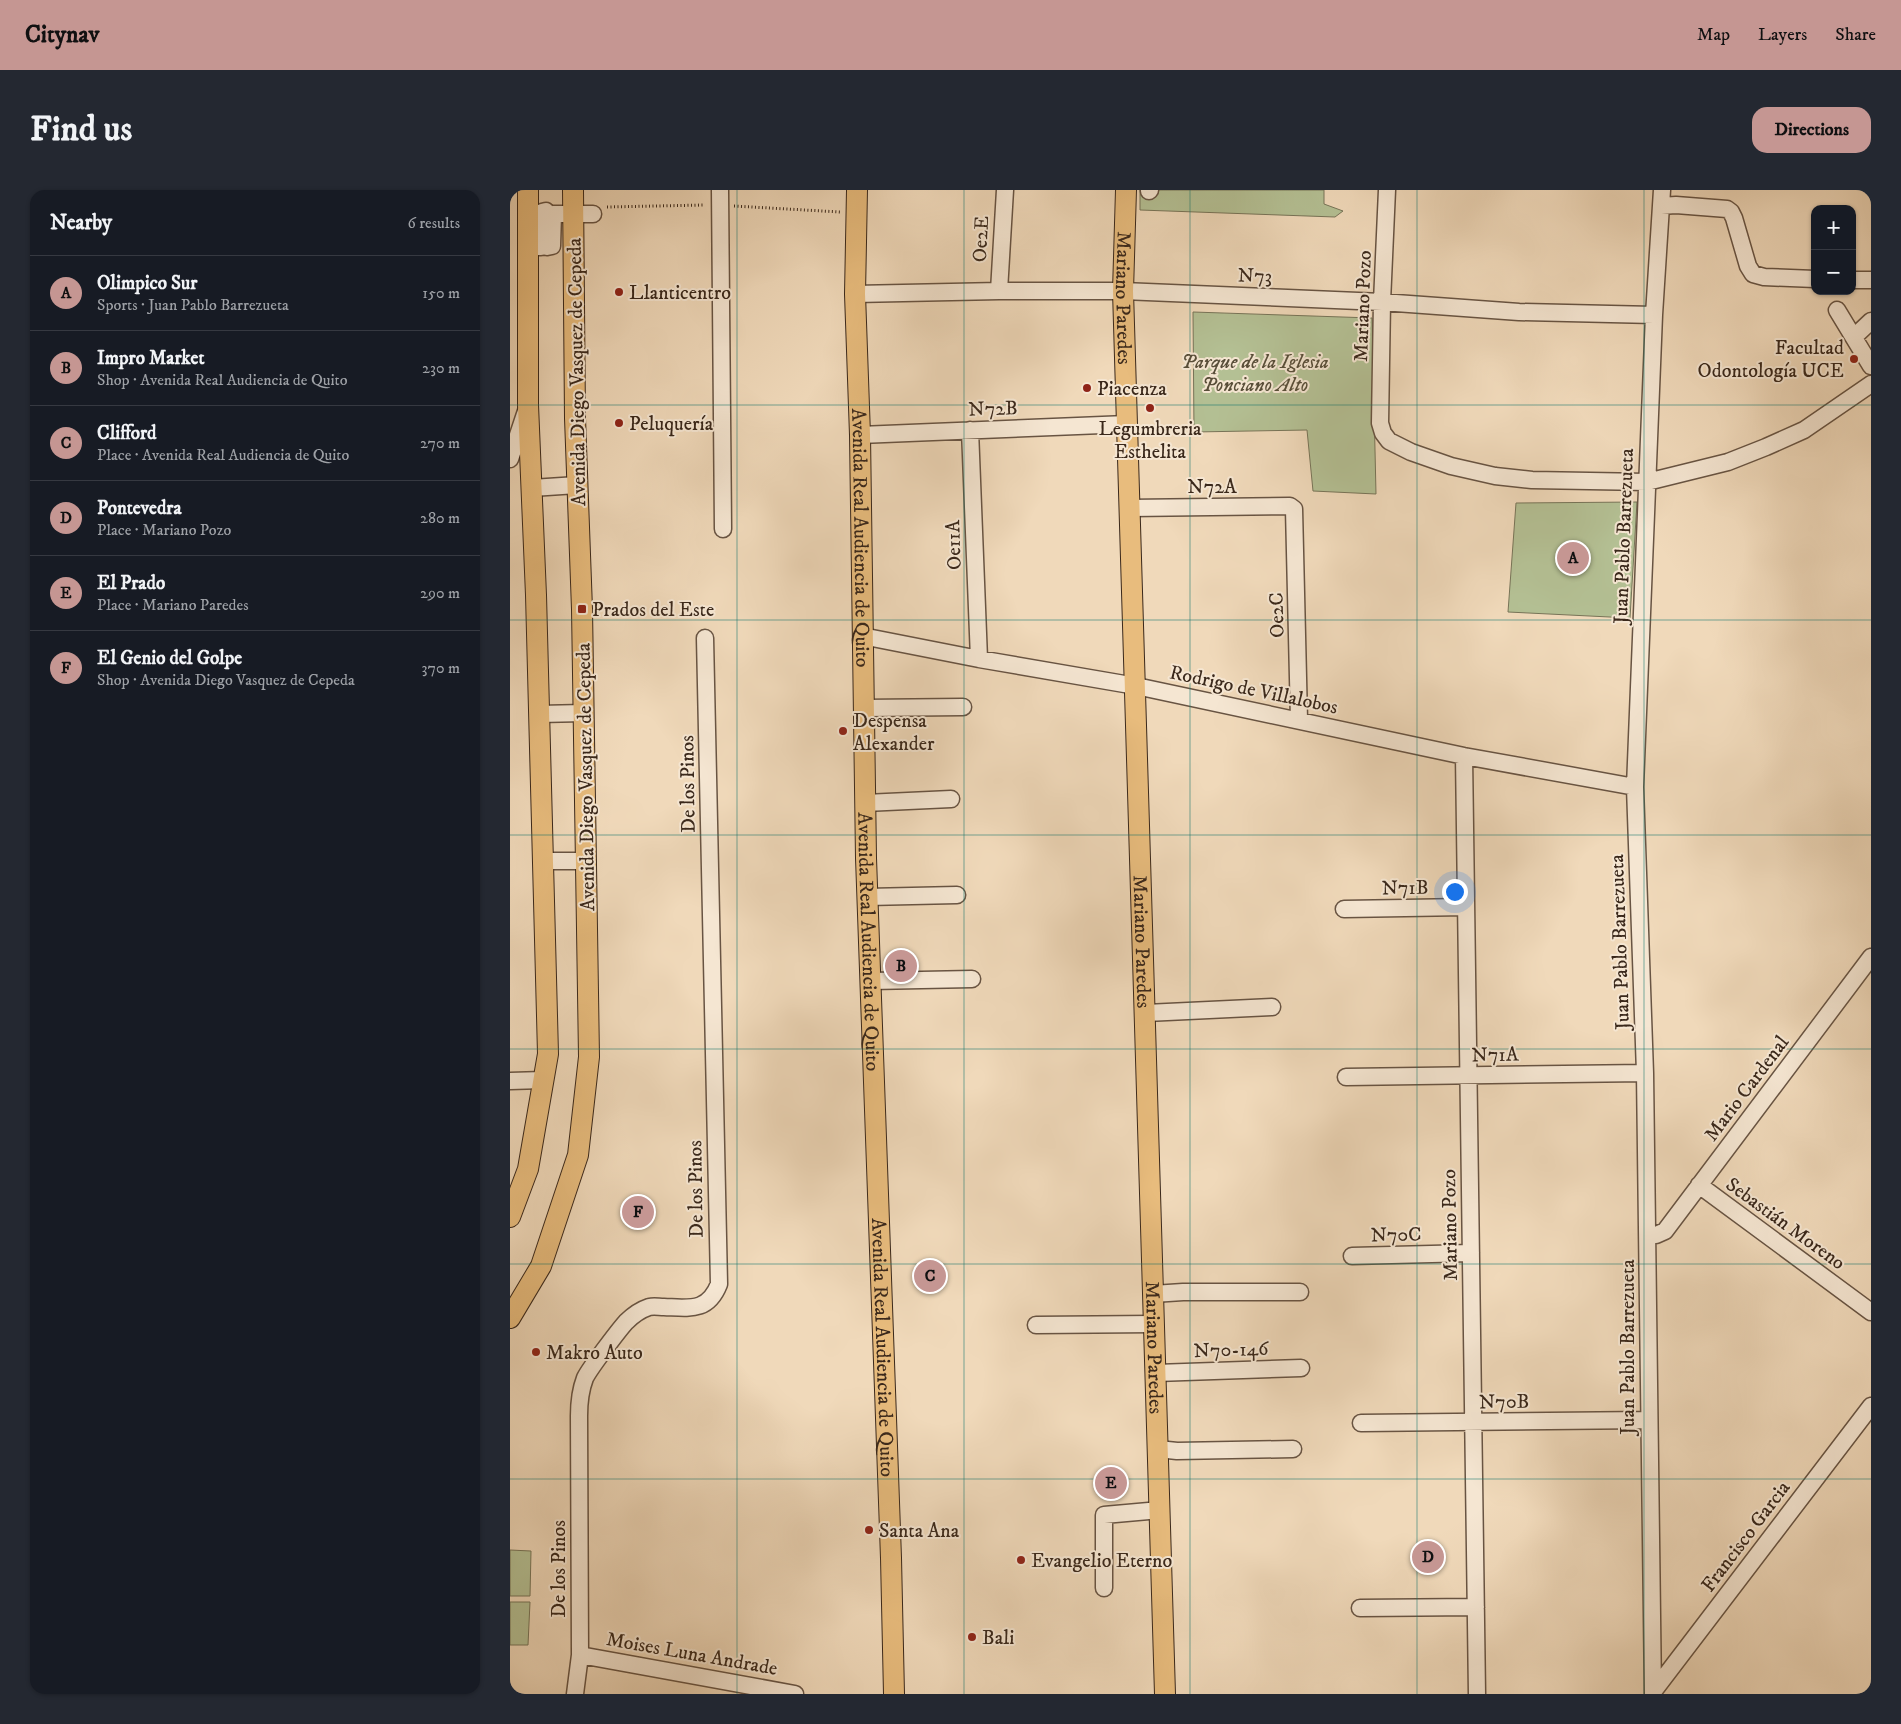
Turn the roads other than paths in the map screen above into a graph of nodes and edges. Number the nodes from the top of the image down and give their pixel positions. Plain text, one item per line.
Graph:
1 (574, 190) edge
2 (856, 190) edge
3 (1004, 190) edge
4 (1126, 190) edge
5 (1387, 190) edge
6 (720, 198) edge
7 (1662, 198) edge
8 (528, 199) edge
9 (583, 214) junction
10 (1811, 279) edge
11 (1856, 280) edge
12 (1871, 280) edge
13 (999, 291) junction
14 (1123, 291) junction
15 (855, 294) junction
16 (1382, 302) junction
17 (1837, 310) dead end
18 (1654, 315) junction
19 (1871, 321) edge
20 (1854, 337) junction
21 (1871, 366) edge
22 (1871, 384) edge
23 (528, 405) junction
24 (1127, 424) junction
25 (970, 430) junction
26 (860, 435) junction
27 (510, 459) edge
28 (1647, 482) junction
29 (577, 485) junction
30 (532, 488) junction
31 (1130, 508) junction
32 (1294, 509) joint
33 (723, 528) dead end
34 (862, 636) junction
35 (705, 638) dead end
36 (979, 659) junction
37 (1136, 686) junction
38 (963, 707) dead end
39 (864, 708) junction
40 (584, 713) junction
41 (539, 714) junction
42 (1299, 720) junction
43 (1464, 756) junction
44 (1635, 787) junction
45 (951, 799) dead end
46 (865, 803) junction
47 (543, 861) junction
48 (587, 861) junction
49 (957, 894) dead end
50 (868, 897) junction
51 (1466, 907) junction
52 (1344, 909) dead end
53 (1871, 957) edge
54 (972, 979) dead end
55 (871, 981) junction
56 (1272, 1007) dead end
57 (1146, 1013) junction
58 (1645, 1073) junction
59 (1469, 1076) junction
60 (1346, 1077) dead end
61 (543, 1080) junction
62 (510, 1081) edge
63 (1699, 1185) junction
64 (510, 1217) edge
65 (1648, 1235) junction
66 (1471, 1254) junction
67 (1352, 1256) dead end
68 (1300, 1292) dead end
69 (1154, 1294) junction
70 (1871, 1312) edge
71 (510, 1318) edge
72 (1154, 1324) junction
73 (1036, 1325) dead end
74 (1301, 1368) dead end
75 (1159, 1373) junction
76 (1871, 1406) edge
77 (1648, 1420) junction
78 (1361, 1423) dead end
79 (1473, 1423) junction
80 (1158, 1449) junction
81 (1293, 1449) dead end
82 (1160, 1510) junction
83 (1104, 1588) dead end
84 (1476, 1607) junction
85 (1360, 1608) dead end
86 (580, 1654) junction
87 (739, 1689) edge
88 (1653, 1693) edge
89 (575, 1694) edge
90 (795, 1694) edge
91 (894, 1694) edge
92 (1165, 1694) edge
93 (1477, 1694) edge

1 - 9 main road, Avenida Diego Vasquez de Cepeda
2 - 15 main road, Avenida Real Audiencia de Quito
3 - 13 street, Oe2E
4 - 14 main road, Mariano Paredes
5 - 16 street, Mariano Pozo
6 - 33 street
7 - 10 street
7 - 18 street, Juan Pablo Barrezueta
8 - 9 street
8 - 23 main road
9 - 29 main road, Avenida Diego Vasquez de Cepeda
11 - 12 street
13 - 14 street, N73
13 - 15 street, N73
14 - 16 street, N73
14 - 24 main road, Mariano Paredes
15 - 26 main road, Avenida Real Audiencia de Quito
16 - 18 street, N73
16 - 28 street, Mariano Pozo
17 - 20 street
18 - 28 street, Juan Pablo Barrezueta
19 - 20 street
20 - 21 street
22 - 28 street
23 - 27 street
23 - 30 main road
24 - 25 street, N72B
24 - 31 main road, Mariano Paredes
25 - 26 street, N72B
25 - 36 street, Oe11A
26 - 34 main road, Avenida Real Audiencia de Quito
28 - 44 street, Juan Pablo Barrezueta
29 - 30 street
29 - 40 main road, Avenida Diego Vasquez de Cepeda
30 - 41 main road
31 - 32 street, N72A
31 - 37 main road, Mariano Paredes
32 - 42 street, Oe2C
34 - 36 street, Rodrigo de Villalobos
34 - 39 main road, Avenida Real Audiencia de Quito
35 - 86 street, De los Pinos
36 - 37 street, Rodrigo de Villalobos
37 - 42 street, Rodrigo de Villalobos
37 - 57 main road, Mariano Paredes
38 - 39 street
39 - 46 main road, Avenida Real Audiencia de Quito
40 - 41 street
40 - 48 main road, Avenida Diego Vasquez de Cepeda
41 - 47 main road
42 - 43 street, Rodrigo de Villalobos
43 - 44 street, Rodrigo de Villalobos
43 - 51 street, Mariano Pozo
44 - 58 street, Juan Pablo Barrezueta
45 - 46 street
46 - 50 main road, Avenida Real Audiencia de Quito
47 - 48 street
47 - 61 main road
48 - 71 main road, Avenida Diego Vasquez de Cepeda
49 - 50 street
50 - 55 main road, Avenida Real Audiencia de Quito
51 - 52 street, N71B
51 - 59 street, Mariano Pozo
53 - 63 street, Mario Cardenal
54 - 55 street
55 - 91 main road, Avenida Real Audiencia de Quito
56 - 57 street
57 - 69 main road, Mariano Paredes
58 - 59 street, N71A
58 - 65 street, Juan Pablo Barrezueta
59 - 60 street, N71A
59 - 66 street, Mariano Pozo
61 - 62 street
61 - 64 main road
63 - 65 street, Mario Cardenal
63 - 70 street, Sebastián Moreno
65 - 77 street, Juan Pablo Barrezueta
66 - 67 street, N70C
66 - 79 street, Mariano Pozo
68 - 69 street
69 - 72 main road, Mariano Paredes
72 - 73 street
72 - 75 main road, Mariano Paredes
74 - 75 street, N70-146
75 - 80 main road, Mariano Paredes
76 - 88 street, Francisco Garcia
77 - 79 street, N70B
77 - 88 street, Juan Pablo Barrezueta
78 - 79 street, N70B
79 - 84 street, Mariano Pozo
80 - 81 street
80 - 82 main road, Mariano Paredes
82 - 83 street
82 - 92 main road, Mariano Paredes
84 - 85 street
84 - 93 street, Mariano Pozo
86 - 87 street, Moises Luna Andrade
86 - 89 street, De los Pinos
87 - 90 street, Moises Luna Andrade

